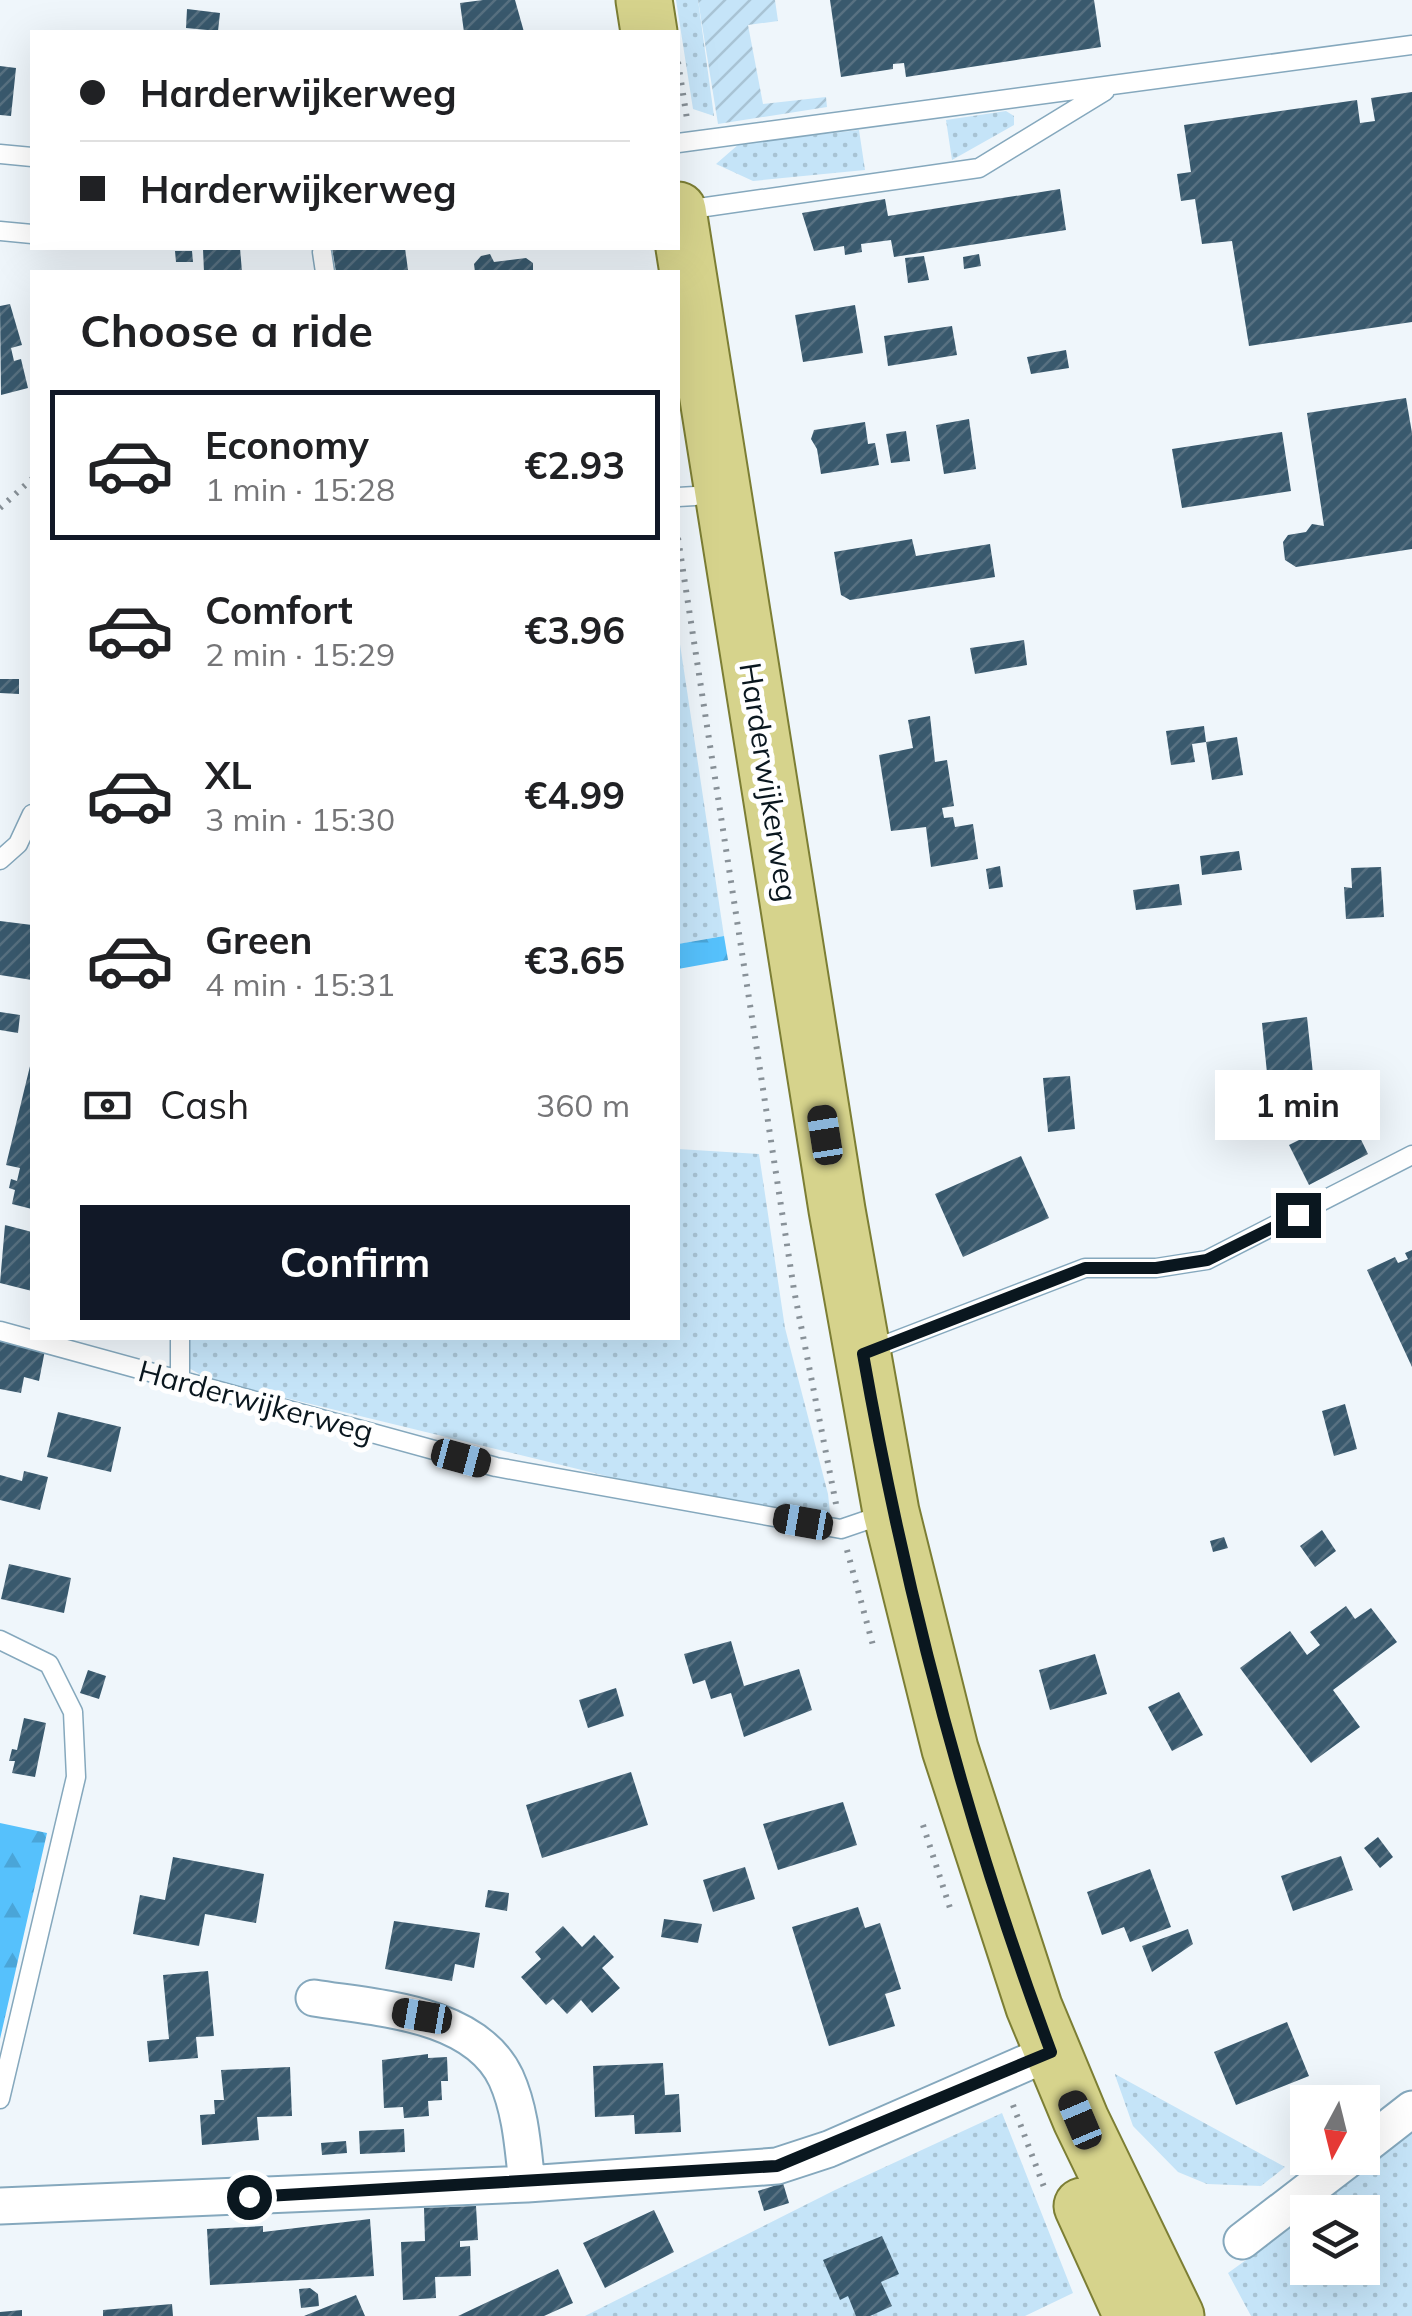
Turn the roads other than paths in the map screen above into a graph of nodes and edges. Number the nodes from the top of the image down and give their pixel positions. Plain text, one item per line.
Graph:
1 (618, 0) edge
2 (644, 0) edge
3 (624, 30) edge
4 (650, 30) edge
5 (1412, 46) edge
6 (1110, 88) junction
7 (680, 142) edge
8 (0, 154) edge
9 (30, 158) edge
10 (680, 210) edge
11 (680, 222) edge
12 (0, 231) edge
13 (30, 234) edge
14 (322, 252) dead end
15 (325, 270) edge
16 (680, 410) edge
17 (686, 496) edge
18 (30, 818) edge
19 (0, 860) edge
20 (1412, 1155) edge
21 (0, 1332) edge
22 (30, 1340) edge
23 (31, 1340) edge
24 (180, 1340) edge
25 (863, 1354) junction
26 (180, 1379) junction
27 (878, 1516) junction
28 (0, 1640) edge
29 (314, 1998) dead end
30 (1038, 2058) junction
31 (0, 2099) edge
32 (1412, 2109) edge
33 (1380, 2134) edge
34 (1328, 2175) edge
35 (527, 2184) junction
36 (0, 2206) edge
37 (1242, 2241) dead end
38 (1148, 2314) edge

1 - 3 main road
2 - 4 main road
5 - 6 lane
6 - 7 lane
6 - 10 lane
8 - 9 lane
11 - 25 main road, Harderwijkerweg
12 - 13 lane
14 - 15 lane
16 - 17 main road, Harderwijkerweg
17 - 27 main road, Harderwijkerweg
18 - 19 lane
20 - 25 lane
21 - 22 lane, Harderwijkerweg
23 - 26 lane, Harderwijkerweg
24 - 26 lane
25 - 27 main road, Harderwijkerweg
26 - 27 lane, Harderwijkerweg
27 - 30 main road, Harderwijkerweg
28 - 31 lane
29 - 35 street
30 - 35 street
30 - 38 main road, Harderwijkerweg
32 - 33 street
34 - 37 street
35 - 36 street

